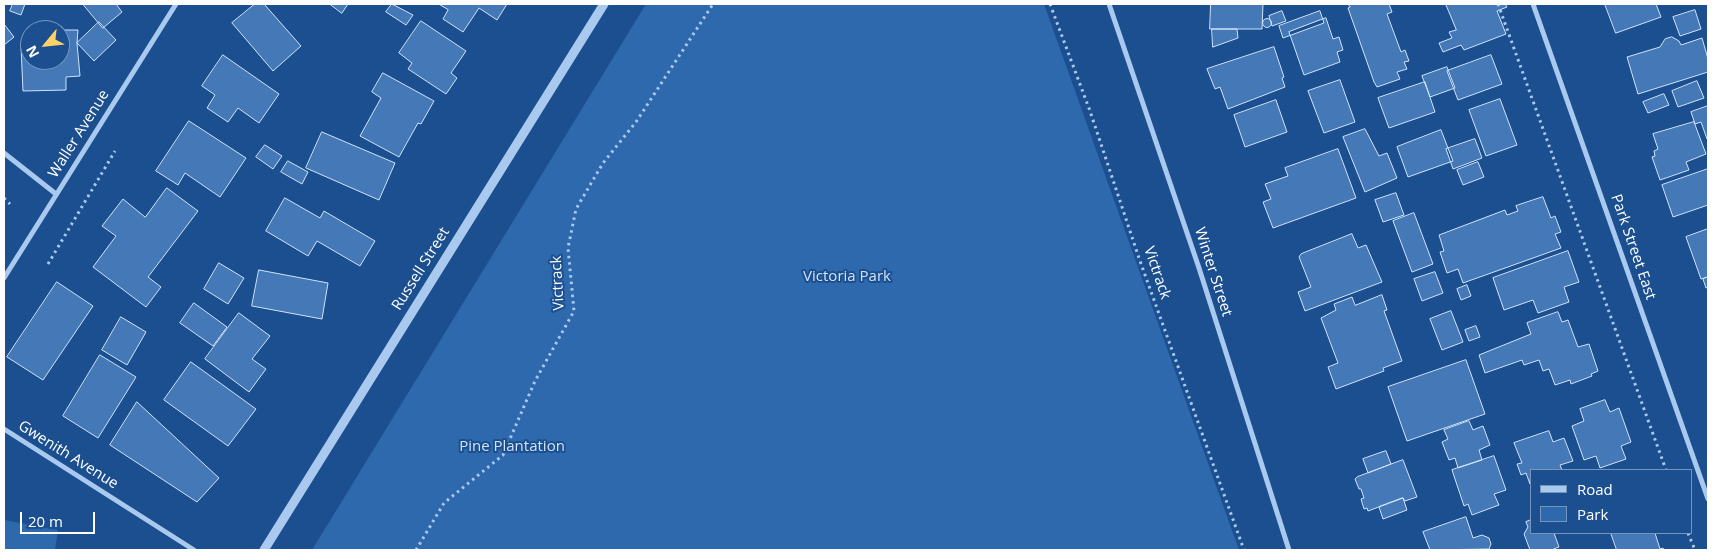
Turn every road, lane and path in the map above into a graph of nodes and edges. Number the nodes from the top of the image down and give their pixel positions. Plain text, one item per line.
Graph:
1 (176, 4) edge
2 (604, 4) edge
3 (712, 4) edge
4 (1050, 4) edge
5 (1109, 4) edge
6 (1498, 4) edge
7 (1533, 4) edge
8 (115, 151) dead end
9 (4, 153) edge
10 (56, 194) junction
11 (4, 198) edge
12 (10, 204) dead end
13 (48, 264) dead end
14 (4, 278) edge
15 (4, 429) edge
16 (1666, 469) edge
17 (1708, 499) edge
18 (1688, 534) edge
19 (194, 550) edge
20 (264, 550) edge
21 (416, 550) edge
22 (1244, 550) edge
23 (1289, 550) edge
24 (1694, 550) edge

1 - 10 street, Waller Avenue
2 - 20 street, Russell Street
3 - 21 path, Victrack
4 - 22 path, Victrack
5 - 23 street, Winter Street
6 - 16 path
7 - 17 street, Park Street East
8 - 13 path
9 - 10 street
10 - 14 street, Waller Avenue
11 - 12 path
15 - 19 street, Gwenith Avenue
18 - 24 path

